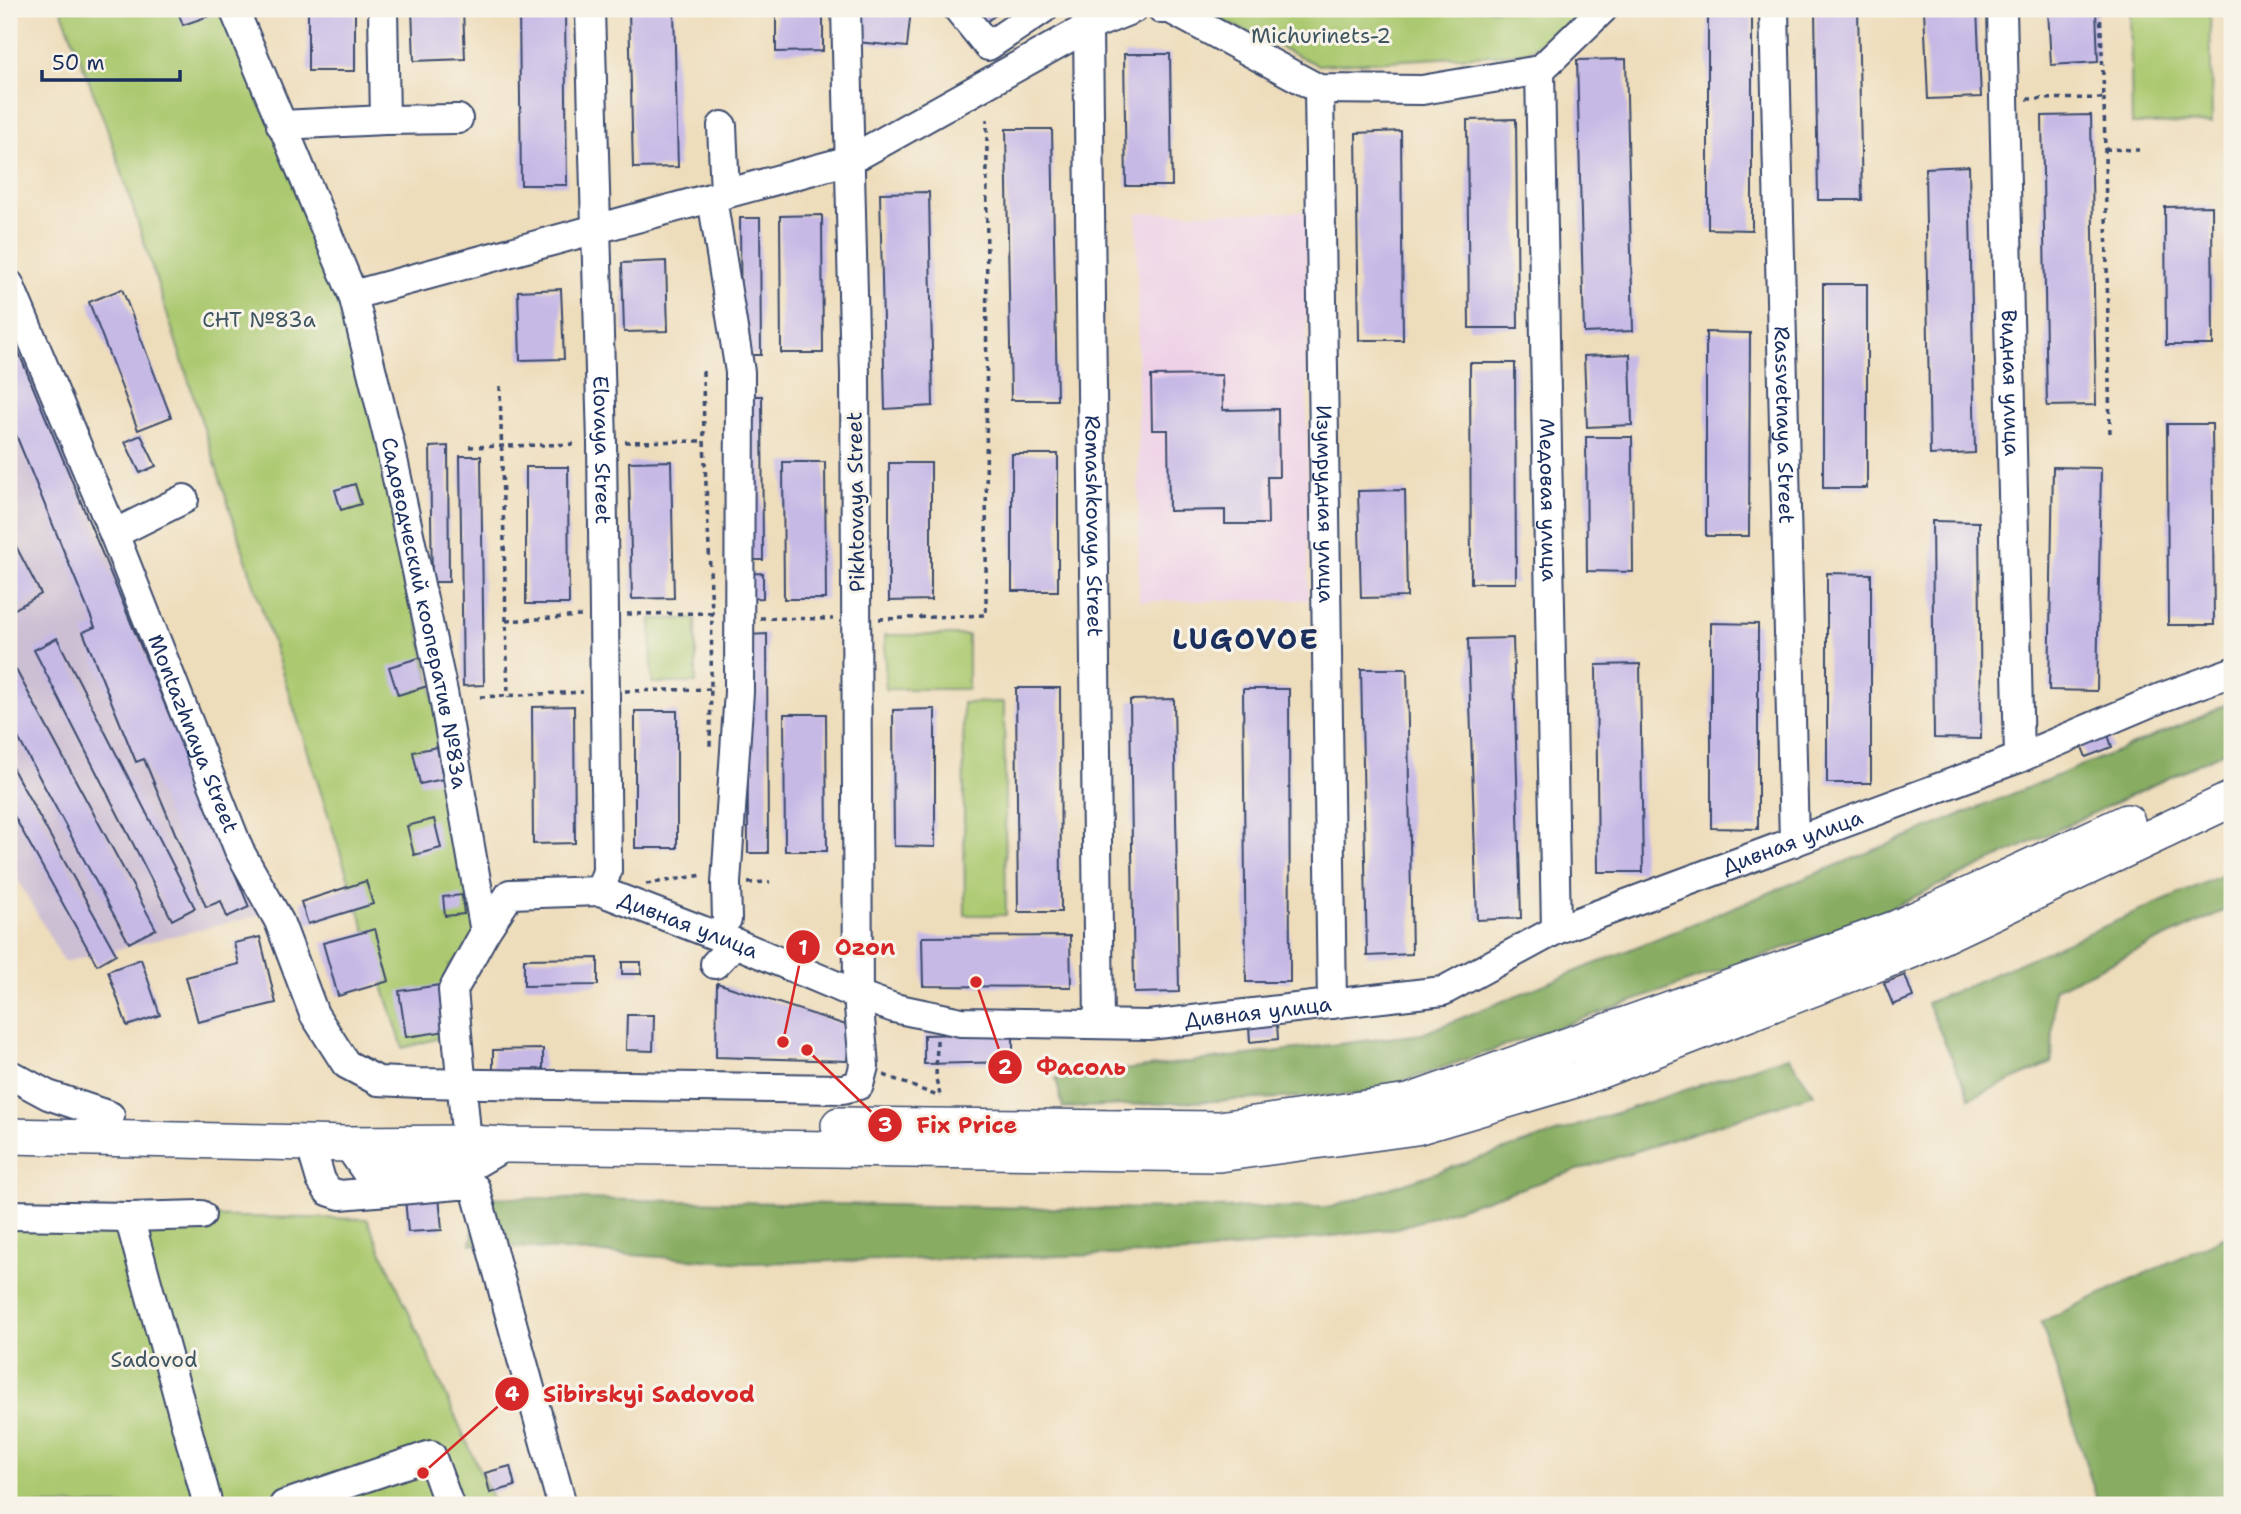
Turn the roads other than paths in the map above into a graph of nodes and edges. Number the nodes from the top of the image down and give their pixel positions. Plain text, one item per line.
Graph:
1 (234, 9) edge
2 (383, 9) edge
3 (590, 9) edge
4 (846, 9) edge
5 (958, 9) edge
6 (1043, 9) edge
7 (1133, 9) edge
8 (1162, 9) edge
9 (1170, 9) edge
10 (1603, 9) edge
11 (1773, 9) edge
12 (2002, 9) edge
13 (1088, 27) junction
14 (1540, 71) junction
15 (1319, 89) junction
16 (385, 120) junction
17 (458, 120) dead end
18 (281, 125) junction
19 (722, 126) dead end
20 (850, 160) junction
21 (719, 196) junction
22 (595, 229) junction
23 (9, 284) edge
24 (353, 295) junction
25 (184, 499) dead end
26 (114, 534) junction
27 (2232, 672) edge
28 (2019, 758) junction
29 (2232, 773) edge
30 (2232, 799) edge
31 (1794, 842) junction
32 (600, 891) junction
33 (1556, 930) junction
34 (731, 931) junction
35 (485, 932) junction
36 (715, 964) dead end
37 (858, 996) junction
38 (1332, 1004) junction
39 (1099, 1024) junction
40 (864, 1066) joint
41 (9, 1074) edge
42 (462, 1083) junction
43 (9, 1112) edge
44 (110, 1116) junction
45 (9, 1136) edge
46 (310, 1143) junction
47 (470, 1154) junction
48 (9, 1215) edge
49 (201, 1215) dead end
50 (129, 1217) junction
51 (208, 1505) edge
52 (284, 1505) edge
53 (449, 1505) edge
54 (562, 1505) edge

1 - 18 street, Садоводческий кооператив №83а
2 - 16 street
3 - 22 street, Elovaya Street
4 - 20 street, Pikhtovaya Street
5 - 6 street
7 - 13 street
8 - 9 street
9 - 15 street
10 - 14 street
11 - 31 street, Rassvetnaya Street
12 - 28 street, Видная улица
13 - 20 street
13 - 39 street, Romashkovaya Street
14 - 15 street
14 - 33 street, Медовая улица
15 - 38 street, Изумрудная улица
16 - 17 street
16 - 18 street
18 - 24 street, Садоводческий кооператив №83а
19 - 21 street
20 - 21 street
20 - 37 street, Pikhtovaya Street
21 - 22 street
21 - 34 street
22 - 24 street
22 - 32 street, Elovaya Street
23 - 26 street, Montazhnaya Street
24 - 35 street, Садоводческий кооператив №83а
25 - 26 street
26 - 42 street, Montazhnaya Street
27 - 28 street, Дивная улица
28 - 31 street, Дивная улица
29 - 47 main road
30 - 47 main road
31 - 33 street, Дивная улица
32 - 34 street, Дивная улица
32 - 35 street, Дивная улица
33 - 38 street, Дивная улица
34 - 36 street
34 - 37 street, Дивная улица
35 - 42 street, Дивная улица
37 - 39 street, Дивная улица
37 - 40 street, Pikhtovaya Street
38 - 39 street, Дивная улица
40 - 42 street, Montazhnaya Street
41 - 44 street
42 - 47 street, Дивная улица
43 - 44 main road
44 - 47 main road
45 - 46 main road
46 - 47 main road
46 - 47 street
47 - 54 street, Дивная улица
48 - 50 street
49 - 50 street
50 - 51 street
52 - 53 street

